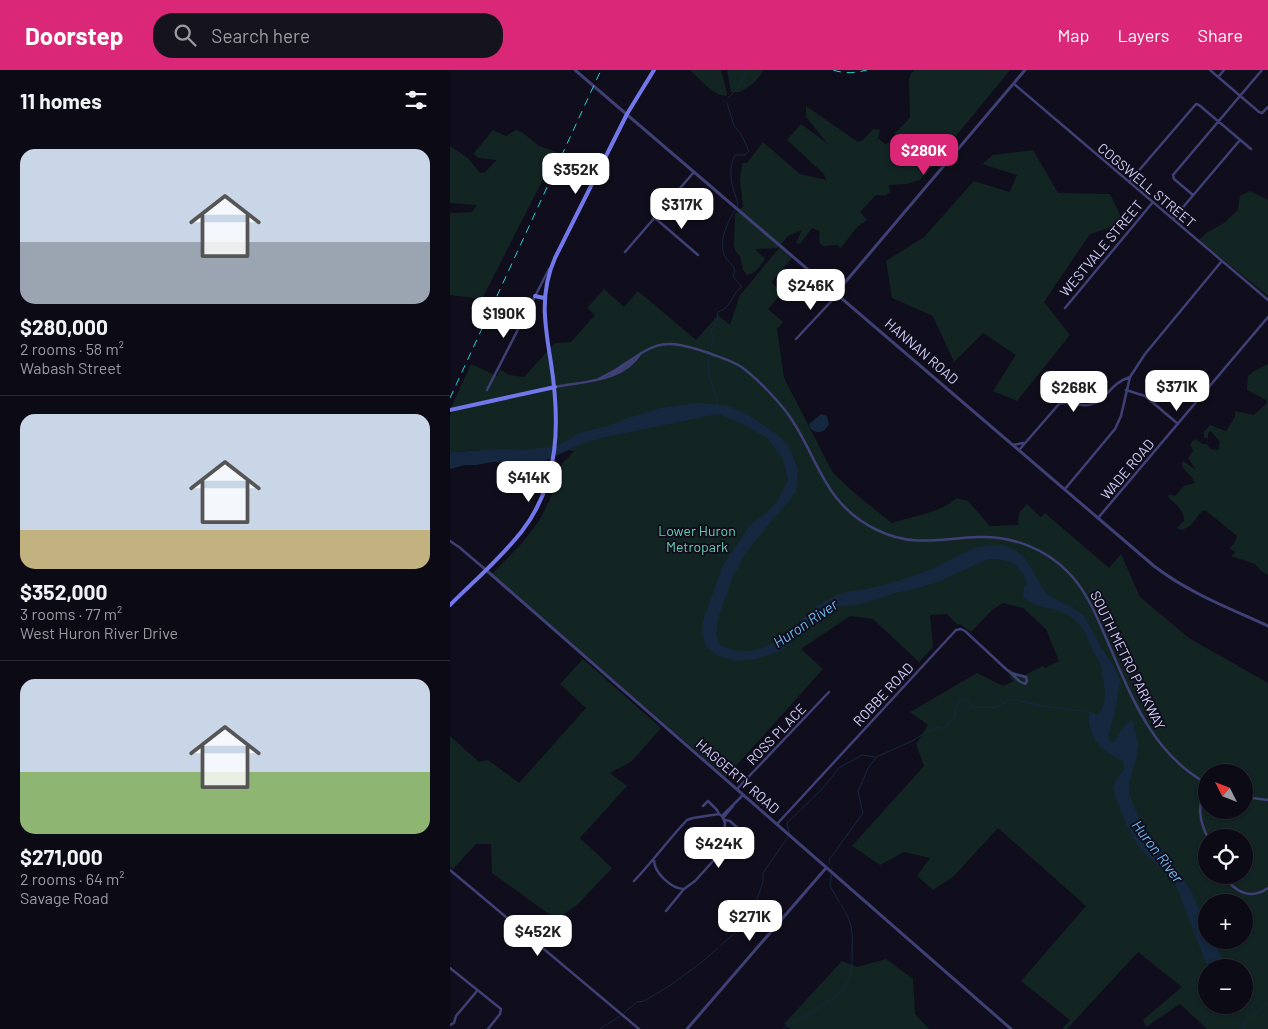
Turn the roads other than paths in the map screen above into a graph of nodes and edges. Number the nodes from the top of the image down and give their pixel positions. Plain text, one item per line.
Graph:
1 (575, 70) edge
2 (654, 70) edge
3 (1025, 70) edge
4 (1210, 70) edge
5 (1224, 70) edge
6 (1262, 70) edge
7 (1218, 77) junction
8 (1014, 84) junction
9 (1240, 96) junction
10 (1268, 107) edge
11 (627, 114) junction
12 (1218, 121) junction
13 (1240, 140) junction
14 (1251, 149) dead end
15 (694, 172) junction
16 (1129, 182) junction
17 (1193, 195) junction
18 (1153, 202) junction
19 (655, 218) junction
20 (1173, 219) junction
21 (626, 252) dead end
22 (698, 255) dead end
23 (1221, 262) junction
24 (542, 287) junction
25 (837, 294) junction
26 (535, 296) junction
27 (544, 298) junction
28 (1268, 300) edge
29 (1065, 308) dead end
30 (1268, 317) edge
31 (796, 340) dead end
32 (1130, 378) junction
33 (555, 387) junction
34 (487, 390) dead end
35 (1126, 390) junction
36 (450, 410) edge
37 (1178, 424) junction
38 (1023, 444) junction
39 (1013, 445) junction
40 (1019, 450) junction
41 (1065, 489) junction
42 (1098, 518) junction
43 (450, 541) edge
44 (486, 570) junction
45 (450, 605) edge
46 (1268, 626) edge
47 (1011, 673) junction
48 (829, 692) dead end
49 (1198, 778) edge
50 (737, 790) junction
51 (743, 795) junction
52 (1253, 798) edge
53 (1268, 800) edge
54 (703, 806) dead end
55 (722, 817) junction
56 (776, 824) junction
57 (736, 834) dead end
58 (654, 860) junction
59 (826, 868) junction
60 (450, 870) edge
61 (634, 881) dead end
62 (1231, 884) edge
63 (1268, 888) edge
64 (684, 889) junction
65 (666, 910) dead end
66 (451, 969) edge
67 (450, 974) edge
68 (477, 991) junction
69 (456, 1016) junction
70 (450, 1018) edge
71 (450, 1024) edge
72 (488, 1029) edge
73 (638, 1029) edge
74 (688, 1029) edge
75 (1011, 1029) edge

1 - 11 street, HANNAN ROAD
2 - 11 main road
3 - 8 street
4 - 7 street
5 - 7 street
6 - 9 street
7 - 9 street
8 - 16 street, COGSWELL STREET
8 - 25 street
9 - 10 street
9 - 12 street
11 - 15 street, HANNAN ROAD
11 - 24 main road
12 - 13 street
12 - 16 street
12 - 17 street
13 - 14 street
13 - 17 street
15 - 19 street
15 - 25 street, HANNAN ROAD
16 - 18 street, COGSWELL STREET
17 - 20 street
18 - 20 street, COGSWELL STREET
18 - 29 street, WESTVALE STREET
19 - 21 street
19 - 22 street
20 - 23 street, COGSWELL STREET
23 - 28 street, COGSWELL STREET
23 - 32 street
24 - 26 street
24 - 27 main road
25 - 31 street
25 - 39 street, HANNAN ROAD
26 - 27 main road
26 - 34 street
27 - 33 main road
30 - 37 street, WADE ROAD
32 - 35 street
32 - 38 street
33 - 36 main road
33 - 44 main road
33 - 49 street, SOUTH METRO PARKWAY
35 - 37 street
35 - 41 street
37 - 42 street, WADE ROAD
38 - 39 street
38 - 40 street
39 - 40 street, HANNAN ROAD
40 - 41 street, HANNAN ROAD
41 - 42 street, HANNAN ROAD
42 - 46 street, HANNAN ROAD
43 - 44 street, HAGGERTY ROAD
44 - 45 main road
44 - 50 street, HAGGERTY ROAD
47 - 47 street, ROBBE ROAD
47 - 56 street, ROBBE ROAD
48 - 50 street, ROSS PLACE
50 - 51 street, HAGGERTY ROAD
51 - 55 street
51 - 56 street, HAGGERTY ROAD
52 - 53 street
54 - 55 street
55 - 57 street
55 - 58 street
55 - 64 street
56 - 59 street, HAGGERTY ROAD
58 - 61 street
58 - 64 street
59 - 74 street
59 - 75 street, HAGGERTY ROAD
60 - 73 street
62 - 63 street
64 - 65 street
66 - 67 street
66 - 68 street
68 - 69 street
68 - 72 street
69 - 70 street
69 - 71 street

